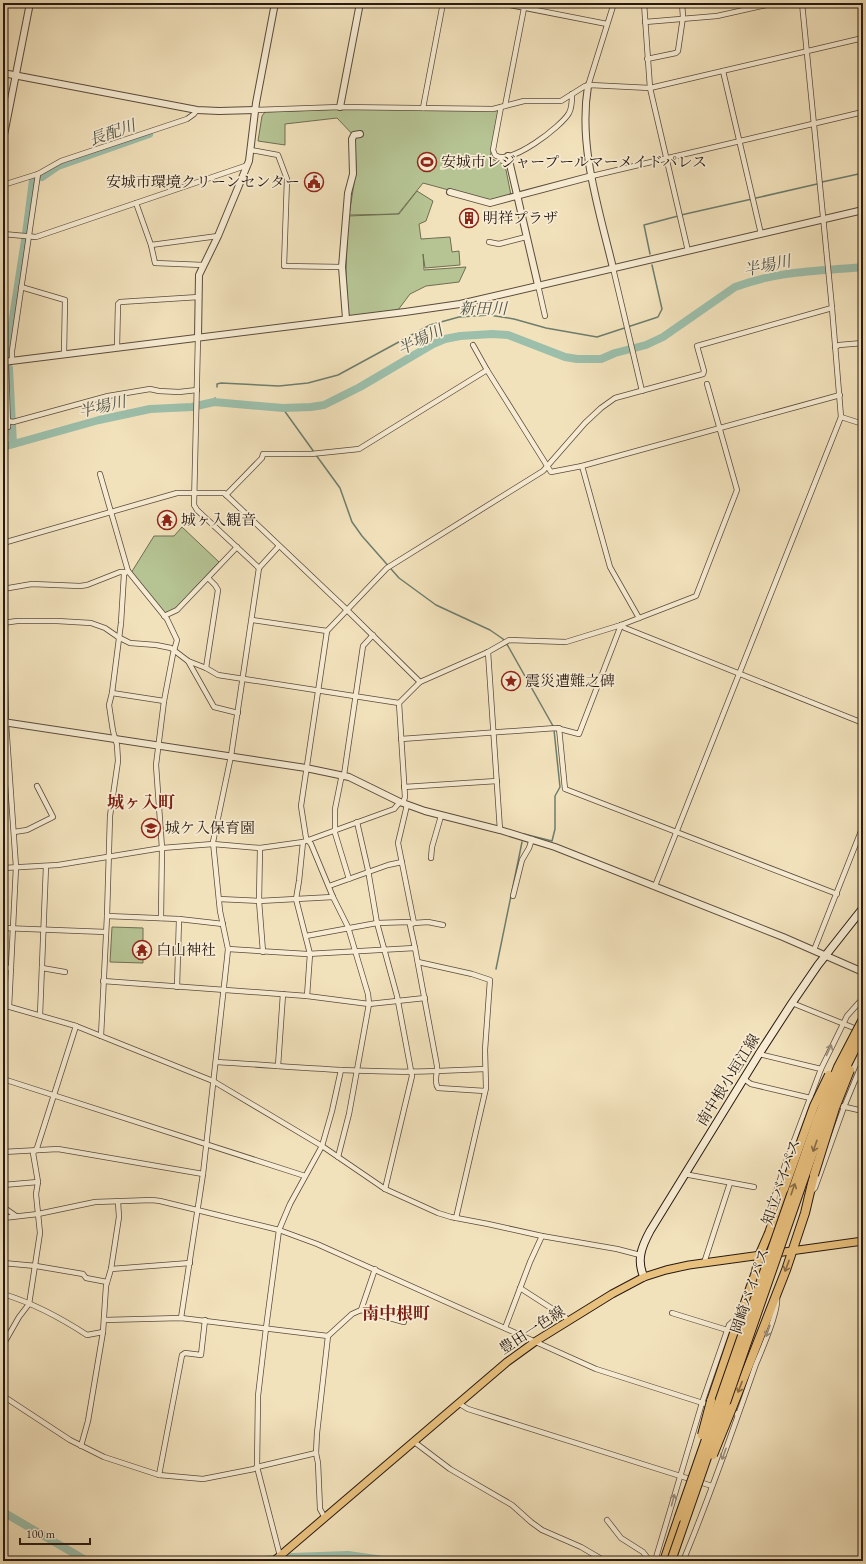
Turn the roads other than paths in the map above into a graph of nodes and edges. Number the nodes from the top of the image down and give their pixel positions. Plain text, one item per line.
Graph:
1 (30, 3) edge
2 (275, 3) edge
3 (360, 3) edge
4 (443, 3) edge
5 (500, 3) edge
6 (614, 3) edge
7 (644, 3) edge
8 (682, 3) edge
9 (775, 3) edge
10 (802, 3) edge
11 (525, 5) edge
12 (683, 20) junction
13 (645, 22) junction
14 (607, 24) junction
15 (863, 38) edge
16 (807, 51) junction
17 (647, 59) junction
18 (723, 71) junction
19 (3, 73) edge
20 (16, 76) junction
21 (588, 86) junction
22 (650, 88) junction
23 (572, 94) junction
24 (503, 106) junction
25 (340, 108) junction
26 (423, 108) junction
27 (197, 110) junction
28 (255, 110) junction
29 (863, 112) edge
30 (5, 118) edge
31 (813, 123) junction
32 (360, 134) dead end
33 (3, 140) edge
34 (740, 141) junction
35 (251, 150) junction
36 (508, 156) junction
37 (666, 158) junction
38 (248, 164) junction
39 (38, 174) junction
40 (592, 176) junction
41 (3, 185) edge
42 (450, 192) dead end
43 (516, 196) junction
44 (136, 203) junction
45 (863, 210) edge
46 (823, 220) junction
47 (3, 234) edge
48 (761, 234) junction
49 (218, 236) junction
50 (29, 237) junction
51 (526, 237) junction
52 (490, 242) dead end
53 (151, 244) junction
54 (688, 251) junction
55 (203, 264) junction
56 (342, 267) junction
57 (613, 268) junction
58 (538, 285) junction
59 (21, 287) junction
60 (199, 297) junction
61 (832, 308) junction
62 (545, 316) dead end
63 (346, 319) junction
64 (198, 338) junction
65 (863, 342) edge
66 (473, 345) dead end
67 (117, 347) junction
68 (836, 347) junction
69 (64, 354) junction
70 (7, 361) edge
71 (487, 370) junction
72 (707, 384) dead end
73 (197, 391) junction
74 (642, 391) junction
75 (840, 395) junction
76 (840, 417) junction
77 (863, 424) edge
78 (720, 428) junction
79 (582, 466) junction
80 (547, 468) junction
81 (100, 474) dead end
82 (193, 493) junction
83 (226, 495) junction
84 (111, 512) junction
85 (3, 543) edge
86 (279, 546) junction
87 (237, 547) junction
88 (259, 568) junction
89 (126, 572) junction
90 (208, 578) junction
91 (3, 589) edge
92 (346, 610) junction
93 (164, 616) junction
94 (639, 618) junction
95 (252, 620) junction
96 (3, 623) edge
97 (621, 625) junction
98 (327, 631) junction
99 (373, 636) junction
100 (118, 637) junction
101 (174, 649) junction
102 (488, 652) junction
103 (3, 661) edge
104 (188, 661) junction
105 (206, 668) junction
106 (4, 673) edge
107 (739, 674) junction
108 (243, 678) junction
109 (420, 682) junction
110 (318, 690) junction
111 (112, 693) junction
112 (356, 696) junction
113 (164, 701) junction
114 (399, 703) junction
115 (238, 713) junction
116 (4, 722) edge
117 (863, 723) edge
118 (556, 728) junction
119 (494, 733) junction
120 (116, 739) junction
121 (401, 739) junction
122 (159, 746) junction
123 (231, 756) junction
124 (306, 768) junction
125 (344, 775) junction
126 (497, 781) junction
127 (37, 786) dead end
128 (404, 787) junction
129 (403, 803) junction
130 (441, 816) junction
131 (357, 822) junction
132 (863, 826) edge
133 (335, 830) junction
134 (500, 830) junction
135 (676, 831) junction
136 (14, 832) junction
137 (532, 839) junction
138 (306, 841) junction
139 (213, 844) junction
140 (162, 848) junction
141 (260, 848) junction
142 (109, 856) junction
143 (431, 858) dead end
144 (402, 862) junction
145 (46, 866) junction
146 (3, 868) edge
147 (16, 868) junction
148 (368, 872) junction
149 (349, 879) junction
150 (329, 886) junction
151 (655, 886) junction
152 (836, 894) junction
153 (513, 896) dead end
154 (333, 897) junction
155 (219, 899) junction
156 (296, 899) junction
157 (260, 901) junction
158 (863, 908) edge
159 (107, 916) junction
160 (161, 918) junction
161 (179, 919) junction
162 (376, 923) junction
163 (223, 924) junction
164 (413, 924) junction
165 (443, 925) dead end
166 (3, 928) edge
167 (13, 928) junction
168 (348, 928) junction
169 (42, 929) junction
170 (106, 932) junction
171 (306, 936) junction
172 (414, 948) junction
173 (228, 949) junction
174 (383, 949) junction
175 (814, 950) junction
176 (355, 951) junction
177 (263, 952) junction
178 (310, 954) junction
179 (826, 955) junction
180 (418, 962) junction
181 (3, 968) edge
182 (11, 968) junction
183 (42, 968) junction
184 (65, 972) dead end
185 (863, 972) edge
186 (103, 982) junction
187 (177, 987) junction
188 (224, 990) junction
189 (283, 994) junction
190 (307, 996) junction
191 (425, 998) junction
192 (863, 998) edge
193 (397, 1000) junction
194 (792, 1003) junction
195 (369, 1004) junction
196 (3, 1005) edge
197 (9, 1007) junction
198 (863, 1012) edge
199 (40, 1015) junction
200 (863, 1019) edge
201 (843, 1024) junction
202 (76, 1026) junction
203 (863, 1032) edge
204 (101, 1036) junction
205 (863, 1040) edge
206 (759, 1054) junction
207 (863, 1061) edge
208 (216, 1062) junction
209 (278, 1066) junction
210 (485, 1069) junction
211 (821, 1069) junction
212 (341, 1070) junction
213 (358, 1071) junction
214 (437, 1071) junction
215 (412, 1072) junction
216 (856, 1078) junction
217 (3, 1079) edge
218 (744, 1079) junction
219 (863, 1079) edge
220 (214, 1081) junction
221 (485, 1091) junction
222 (54, 1095) junction
223 (809, 1098) junction
224 (844, 1107) junction
225 (863, 1111) edge
226 (206, 1144) junction
227 (322, 1146) junction
228 (35, 1150) junction
229 (3, 1152) edge
230 (338, 1157) junction
231 (203, 1174) junction
232 (684, 1174) junction
233 (305, 1176) junction
234 (38, 1182) junction
235 (730, 1183) junction
236 (3, 1185) edge
237 (754, 1187) dead end
238 (385, 1189) junction
239 (810, 1193) junction
240 (118, 1202) junction
241 (3, 1207) edge
242 (197, 1210) junction
243 (38, 1214) junction
244 (16, 1216) junction
245 (3, 1218) edge
246 (456, 1218) junction
247 (279, 1230) junction
248 (769, 1233) junction
249 (542, 1236) junction
250 (863, 1241) edge
251 (792, 1252) junction
252 (640, 1255) junction
253 (759, 1256) junction
254 (190, 1263) junction
255 (704, 1263) junction
256 (3, 1264) edge
257 (36, 1266) junction
258 (111, 1269) junction
259 (375, 1269) junction
260 (644, 1277) junction
261 (108, 1282) junction
262 (520, 1288) junction
263 (3, 1294) edge
264 (776, 1294) junction
265 (28, 1304) junction
266 (361, 1310) junction
267 (672, 1313) dead end
268 (741, 1314) junction
269 (181, 1318) junction
270 (104, 1320) junction
271 (205, 1320) junction
272 (569, 1321) junction
273 (404, 1322) dead end
274 (266, 1328) junction
275 (505, 1328) junction
276 (727, 1330) junction
277 (103, 1332) junction
278 (328, 1336) junction
279 (536, 1341) junction
280 (3, 1345) edge
281 (3, 1396) edge
282 (458, 1403) junction
283 (702, 1403) junction
284 (738, 1414) junction
285 (413, 1441) junction
286 (81, 1446) junction
287 (316, 1453) junction
288 (257, 1467) junction
289 (159, 1475) junction
290 (680, 1476) junction
291 (712, 1486) junction
292 (679, 1516) junction
293 (325, 1518) junction
294 (608, 1520) dead end
295 (676, 1549) junction
296 (282, 1555) junction
297 (274, 1561) edge
298 (605, 1561) edge
299 (650, 1561) edge
300 (655, 1561) edge
301 (664, 1561) edge
302 (671, 1561) edge
303 (683, 1561) edge

1 - 20 street
2 - 28 street
3 - 25 street
4 - 26 street
5 - 11 street
6 - 14 street
7 - 13 street
8 - 12 street
9 - 12 street
10 - 16 street
11 - 14 street
11 - 24 street
12 - 13 street
12 - 17 street
13 - 17 street
14 - 21 street
15 - 16 street
16 - 18 street
16 - 31 street
17 - 22 street
18 - 22 street
18 - 34 street
19 - 20 street
20 - 27 street
20 - 30 street
21 - 22 street
21 - 23 street
21 - 40 street
22 - 37 street
23 - 24 street
23 - 36 street
24 - 26 street
24 - 36 street
25 - 26 street
25 - 28 street
27 - 28 street
27 - 39 street
28 - 35 street
29 - 31 street
30 - 33 street
31 - 34 street
31 - 46 street
32 - 56 street
34 - 37 street
34 - 48 street
35 - 38 street
35 - 56 street
36 - 43 street
37 - 40 street
37 - 54 street
38 - 44 street
38 - 49 street
39 - 41 street
39 - 50 street
40 - 43 street
40 - 57 street
42 - 43 street
43 - 51 street
44 - 50 street
44 - 53 street
45 - 46 street
46 - 48 street
46 - 61 street
47 - 50 street
48 - 54 street
49 - 53 street
49 - 55 street
50 - 59 street
51 - 52 street
51 - 58 street
53 - 55 street
54 - 57 street
55 - 60 street
56 - 63 street
57 - 58 street
57 - 74 street
58 - 62 street
58 - 63 street
59 - 69 street
59 - 70 street
60 - 64 street
60 - 67 street
61 - 68 street
61 - 74 street
63 - 64 street
64 - 67 street
64 - 73 street
65 - 68 street
66 - 71 street
67 - 69 street
68 - 75 street
69 - 70 street
70 - 73 street
71 - 80 street
71 - 83 street
72 - 78 street
73 - 82 street
74 - 80 street
75 - 76 street
75 - 78 street
76 - 77 street
76 - 107 street
78 - 79 street
78 - 94 street
79 - 80 street
79 - 94 street
80 - 92 street
81 - 84 street
82 - 83 street
82 - 84 street
82 - 87 street
83 - 86 street
84 - 85 street
84 - 89 street
86 - 88 street
86 - 92 street
87 - 88 street
87 - 90 street
88 - 95 street
89 - 91 street
89 - 93 street
89 - 100 street
90 - 93 street
90 - 105 street
92 - 98 street
92 - 99 street
93 - 101 street
94 - 97 street
95 - 98 street
95 - 108 street
96 - 100 street
97 - 102 street
97 - 107 street
97 - 118 street
98 - 110 street
99 - 109 street
99 - 112 street
100 - 101 street
100 - 111 street
101 - 104 street
101 - 113 street
102 - 109 street
102 - 119 street
103 - 106 street
104 - 105 street
104 - 115 street
105 - 108 street
106 - 116 street
107 - 117 street
107 - 135 street
108 - 110 street
108 - 115 street
109 - 114 street
110 - 112 street
110 - 124 street
111 - 113 street
111 - 120 street
112 - 114 street
112 - 125 street
113 - 122 street
114 - 121 street
115 - 123 street
116 - 120 street
116 - 136 street
118 - 119 street
118 - 135 street
119 - 121 street
119 - 126 street
120 - 122 street
120 - 142 street
121 - 128 street
122 - 123 street
122 - 140 street
123 - 124 street
123 - 139 street
124 - 125 street
124 - 138 street
125 - 129 street
125 - 133 street
126 - 128 street
126 - 134 street
127 - 136 street
128 - 129 street
129 - 130 street
129 - 131 street
129 - 144 street
130 - 134 street
130 - 143 street
131 - 133 street
131 - 148 street
132 - 152 street
133 - 138 street
133 - 149 street
134 - 137 street
135 - 151 street
135 - 152 street
136 - 147 street
137 - 151 street
137 - 153 street
138 - 141 street
138 - 150 street
138 - 156 street
139 - 140 street
139 - 141 street
139 - 155 street
140 - 142 street
140 - 160 street
141 - 157 street
142 - 145 street
142 - 159 street
144 - 148 street
144 - 164 street
145 - 147 street
145 - 169 street
146 - 147 street
147 - 167 street
148 - 149 street
148 - 162 street
149 - 150 street
150 - 154 street
151 - 175 street
152 - 175 street
154 - 156 street
154 - 168 street
155 - 157 street
155 - 163 street
156 - 157 street
156 - 171 street
157 - 177 street
158 - 179 main road, 南中根小垣江線
159 - 160 street
159 - 170 street
160 - 161 street
161 - 163 street
161 - 187 street
162 - 164 street
162 - 168 street
162 - 174 street
163 - 173 street
164 - 165 street
164 - 172 street
166 - 167 street
167 - 169 street
167 - 182 street
168 - 171 street
168 - 176 street
169 - 170 street
169 - 183 street
170 - 186 street
171 - 178 street
172 - 174 street
172 - 180 street
173 - 177 street
173 - 188 street
174 - 176 street
174 - 193 street
175 - 179 street
176 - 178 street
176 - 195 street
177 - 178 street
178 - 190 street
179 - 185 street
179 - 194 main road, 南中根小垣江線
180 - 191 street
180 - 210 street
181 - 182 street
182 - 197 street
183 - 184 street
183 - 199 street
186 - 187 street
186 - 204 street
187 - 188 street
188 - 189 street
188 - 208 street
189 - 190 street
189 - 209 street
190 - 195 street
191 - 193 street
191 - 214 street
192 - 201 street
193 - 195 street
193 - 215 street
194 - 201 street
194 - 206 main road, 南中根小垣江線
195 - 213 street
196 - 197 street
197 - 199 street
198 - 248 highway, bridge
199 - 202 street
292 -> 200 highway, 知立バイパス, bridge
201 - 203 street
211 -> 201 street
202 - 204 street
202 - 222 street
203 -> 295 highway, 岡崎バイパス, bridge
204 - 220 street
205 - 239 highway, bridge
206 - 211 street
206 - 218 main road, 南中根小垣江線
207 - 216 street
208 - 209 street
208 - 220 street
209 - 212 street
210 - 214 street
210 - 221 street
211 - 223 street
212 - 213 street
212 - 227 street
213 - 215 street
213 - 230 street
214 - 215 street
214 - 221 street
215 - 238 street
216 - 219 street
216 - 224 street
217 - 222 street
218 - 223 street
218 - 232 main road, 南中根小垣江線
220 - 226 street
220 - 227 street
221 - 246 street
222 - 226 street
222 - 228 street
223 - 224 street
223 - 248 street
224 - 225 street
224 - 239 street
226 - 231 street
226 - 233 street
227 - 230 street
227 - 233 street
228 - 229 street
228 - 231 street
228 - 234 street
230 - 238 street
231 - 242 street
232 - 235 street
232 - 252 main road, 南中根小垣江線
233 - 247 street
234 - 236 street
234 - 243 street
235 - 237 street
235 - 255 street
238 - 246 street
239 - 251 highway
240 - 242 street
240 - 243 street
240 - 258 street
241 - 244 street
242 - 247 street
242 - 254 street
243 - 244 street
243 - 257 street
244 - 245 street
246 - 249 street
247 - 259 street
247 - 274 street
248 - 253 highway
249 - 252 street
249 - 262 street
250 - 251 main road, 豊田一色線
251 - 253 main road, 豊田一色線
251 -> 264 highway
252 - 260 main road
253 - 255 main road, 豊田一色線
253 - 268 highway
254 - 258 street
254 - 269 street
255 - 260 main road, 豊田一色線
256 - 257 street
257 - 261 street
257 - 265 street
258 - 261 street
259 - 266 street
259 - 275 street
260 - 272 main road, 豊田一色線
261 - 270 street
262 - 272 street
262 - 275 street
263 - 265 street
264 -> 284 street
264 -> 295 highway, bridge
265 - 277 street
265 - 280 street
266 - 273 street
266 - 278 street
267 - 276 street
268 - 276 street
268 - 292 highway, bridge
269 - 270 street
269 - 271 street
270 - 277 street
271 - 274 street
271 - 289 street
272 - 279 main road, 豊田一色線
274 - 278 street
274 - 288 street
275 - 279 street
276 - 283 street
277 - 286 street
278 - 287 street
279 - 282 main road, 豊田一色線
279 - 283 street
281 - 286 street
282 - 285 main road, 豊田一色線
282 - 290 street
283 - 284 street
283 - 290 street
284 -> 291 street
285 - 293 main road, 豊田一色線
285 - 298 street
286 - 289 street
287 - 288 street
287 - 293 street
288 - 289 street
288 - 296 street
290 - 291 street
300 -> 290 street
291 - 303 street
292 - 301 highway
293 - 296 main road, 豊田一色線
294 - 299 street
295 - 302 highway, 岡崎バイパス, bridge
296 - 297 main road, 豊田一色線

